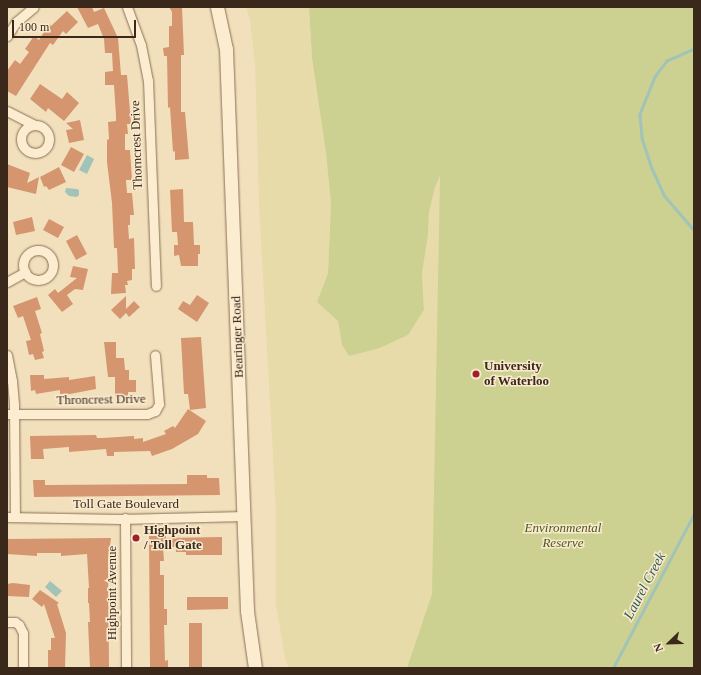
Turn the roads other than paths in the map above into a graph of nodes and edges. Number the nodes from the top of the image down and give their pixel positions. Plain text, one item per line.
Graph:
1 (34, 7) edge
2 (127, 7) edge
3 (217, 7) edge
4 (7, 36) edge
5 (7, 111) edge
6 (34, 125) dead end
7 (25, 272) dead end
8 (7, 282) edge
9 (156, 286) dead end
10 (7, 355) edge
11 (155, 355) dead end
12 (11, 414) edge
13 (245, 516) junction
14 (11, 517) edge
15 (125, 518) junction
16 (7, 622) edge
17 (23, 668) edge
18 (126, 668) edge
19 (255, 668) edge

1 - 4 street
2 - 9 street, Thorncrest Drive
3 - 13 street, Bearinger Road
5 - 6 street
7 - 8 street
10 - 12 street
11 - 12 street, Throncrest Drive
12 - 14 street
13 - 15 street, Toll Gate Boulevard
13 - 19 street, Bearinger Road
14 - 15 street, Toll Gate Boulevard
15 - 18 street, Highpoint Avenue
16 - 17 street

